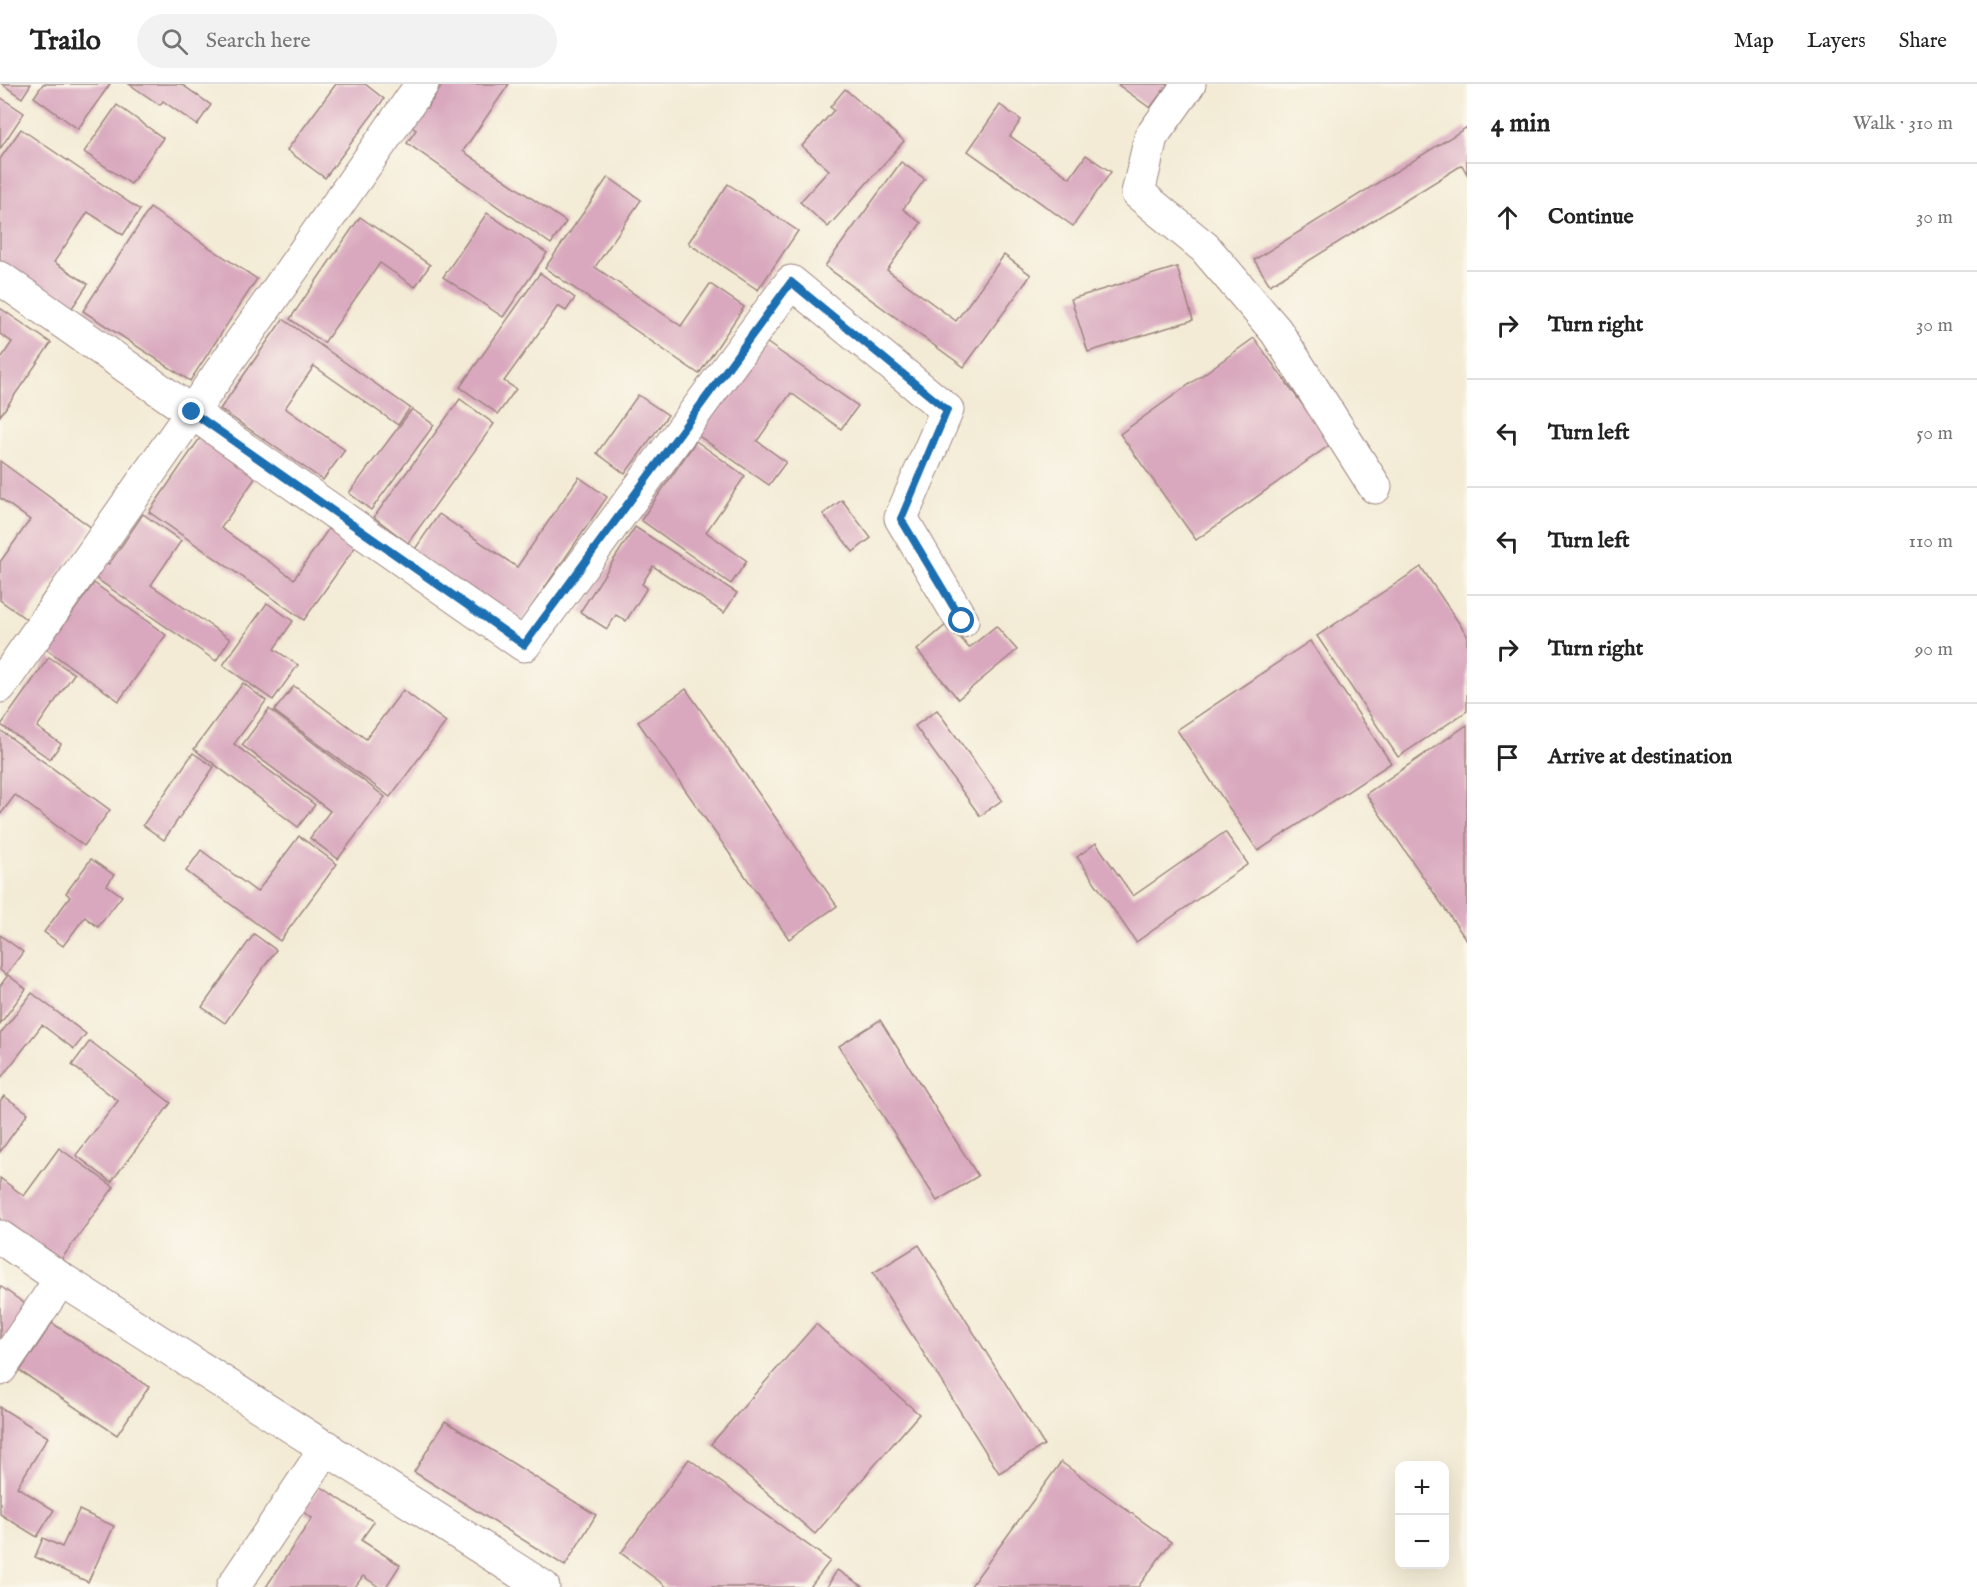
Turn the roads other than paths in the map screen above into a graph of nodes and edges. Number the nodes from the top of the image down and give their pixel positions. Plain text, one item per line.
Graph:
1 (422, 84) edge
2 (1189, 84) edge
3 (0, 278) edge
4 (192, 412) junction
5 (1375, 487) dead end
6 (962, 621) dead end
7 (0, 686) edge
8 (0, 1237) edge
9 (61, 1279) junction
10 (0, 1369) edge
11 (327, 1447) junction
12 (233, 1587) edge
13 (543, 1587) edge

1 - 4 lane
2 - 5 lane
3 - 4 lane
4 - 6 lane
4 - 7 lane
8 - 9 lane
9 - 10 lane
9 - 11 lane
11 - 12 lane
11 - 13 lane

